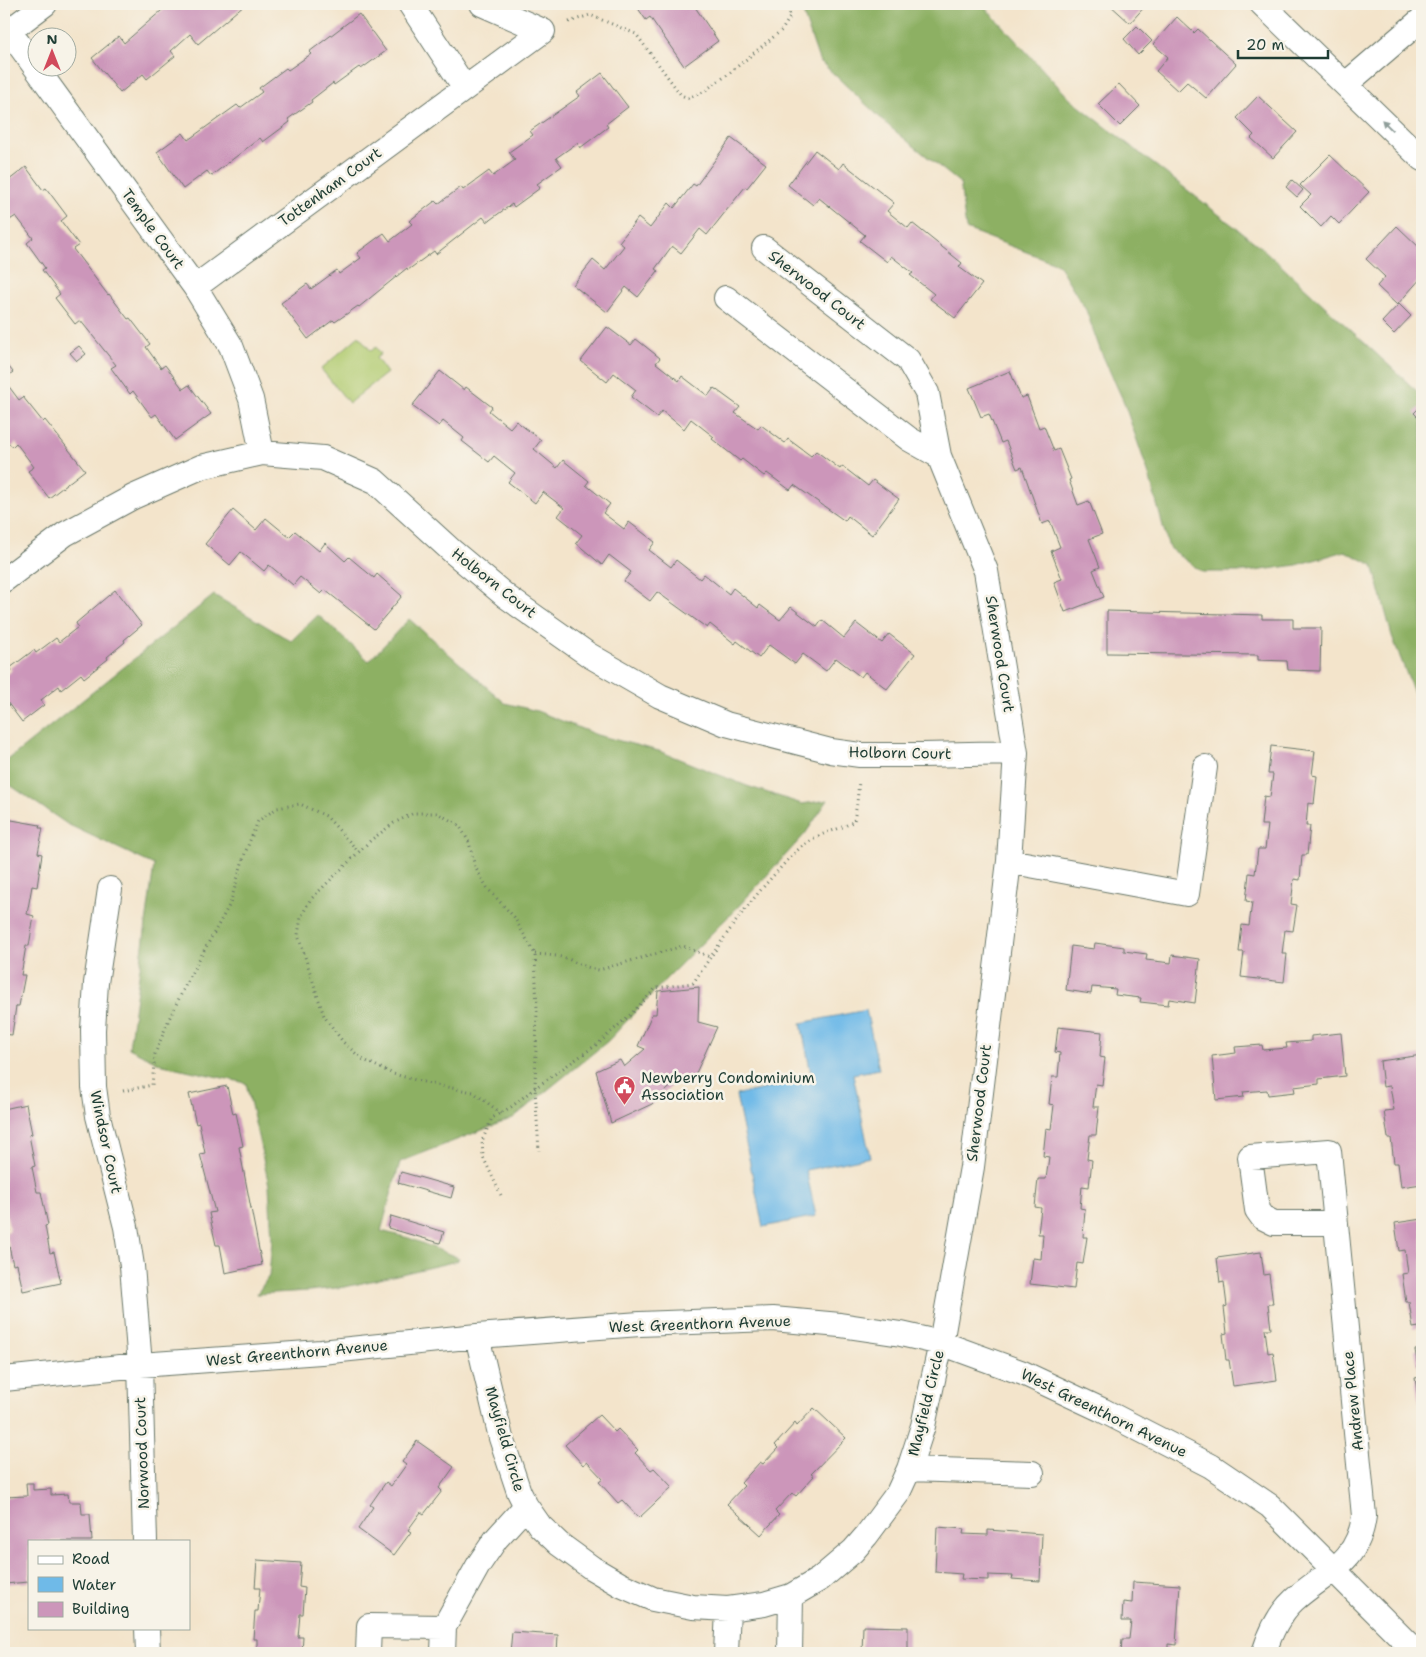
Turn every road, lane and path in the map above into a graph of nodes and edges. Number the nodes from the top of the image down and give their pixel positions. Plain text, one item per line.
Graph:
1 (45, 4) edge
2 (410, 4) edge
3 (482, 4) edge
4 (788, 4) edge
5 (1262, 4) edge
6 (1422, 19) edge
7 (6, 28) edge
8 (543, 31) junction
9 (1346, 84) junction
10 (465, 88) junction
11 (1422, 159) edge
12 (764, 248) dead end
13 (195, 287) junction
14 (726, 298) dead end
15 (262, 453) junction
16 (939, 456) junction
17 (5, 578) edge
18 (1016, 753) junction
19 (860, 755) junction
20 (1205, 767) dead end
21 (358, 851) junction
22 (1009, 861) junction
23 (110, 888) dead end
24 (535, 954) junction
25 (710, 957) junction
26 (535, 1088) junction
27 (96, 1098) junction
28 (501, 1113) junction
29 (540, 1151) dead end
30 (501, 1195) dead end
31 (1336, 1224) dead end
32 (477, 1336) junction
33 (941, 1343) junction
34 (140, 1365) junction
35 (4, 1379) edge
36 (909, 1470) junction
37 (1032, 1474) dead end
38 (526, 1506) junction
39 (145, 1540) edge
40 (1335, 1570) junction
41 (791, 1596) junction
42 (728, 1609) junction
43 (444, 1627) junction
44 (147, 1630) edge
45 (148, 1653) edge
46 (368, 1653) edge
47 (443, 1653) edge
48 (726, 1653) edge
49 (790, 1653) edge
50 (1264, 1653) edge
51 (1417, 1653) edge

1 - 7 street
2 - 10 street
3 - 8 street
4 - 8 path
5 - 9 street
6 - 9 street
7 - 13 street, Temple Court
8 - 10 street, Tottenham Court
11 -> 9 street
10 - 13 street, Tottenham Court
12 - 16 street, Sherwood Court
13 - 15 street, Temple Court
14 - 16 street
15 - 17 street, Holborn Court
15 - 19 street, Holborn Court
16 - 18 street, Sherwood Court
18 - 19 street, Holborn Court
18 - 22 street, Sherwood Court
19 - 25 path
20 - 22 street
21 - 24 path
21 - 27 path
21 - 28 path
22 - 33 street, Sherwood Court
23 - 27 street, Windsor Court
24 - 25 path
24 - 26 path
25 - 26 path
26 - 28 path
26 - 29 path
27 - 34 street, Windsor Court
28 - 30 path
31 - 40 street, Andrew Place
32 - 33 street, West Greenthorn Avenue
32 - 34 street, West Greenthorn Avenue
32 - 38 street, Mayfield Circle
33 - 36 street, Mayfield Circle
33 - 40 street, West Greenthorn Avenue
34 - 35 street, West Greenthorn Avenue
34 - 39 street, Norwood Court
36 - 37 street
36 - 41 street, Mayfield Circle
38 - 42 street, Mayfield Circle
38 - 43 street
40 - 50 street, Andrew Place
40 - 51 street, West Greenthorn Avenue
41 - 42 street, Mayfield Circle
41 - 49 street
42 - 48 street
43 - 46 street
43 - 47 street
44 - 45 street

